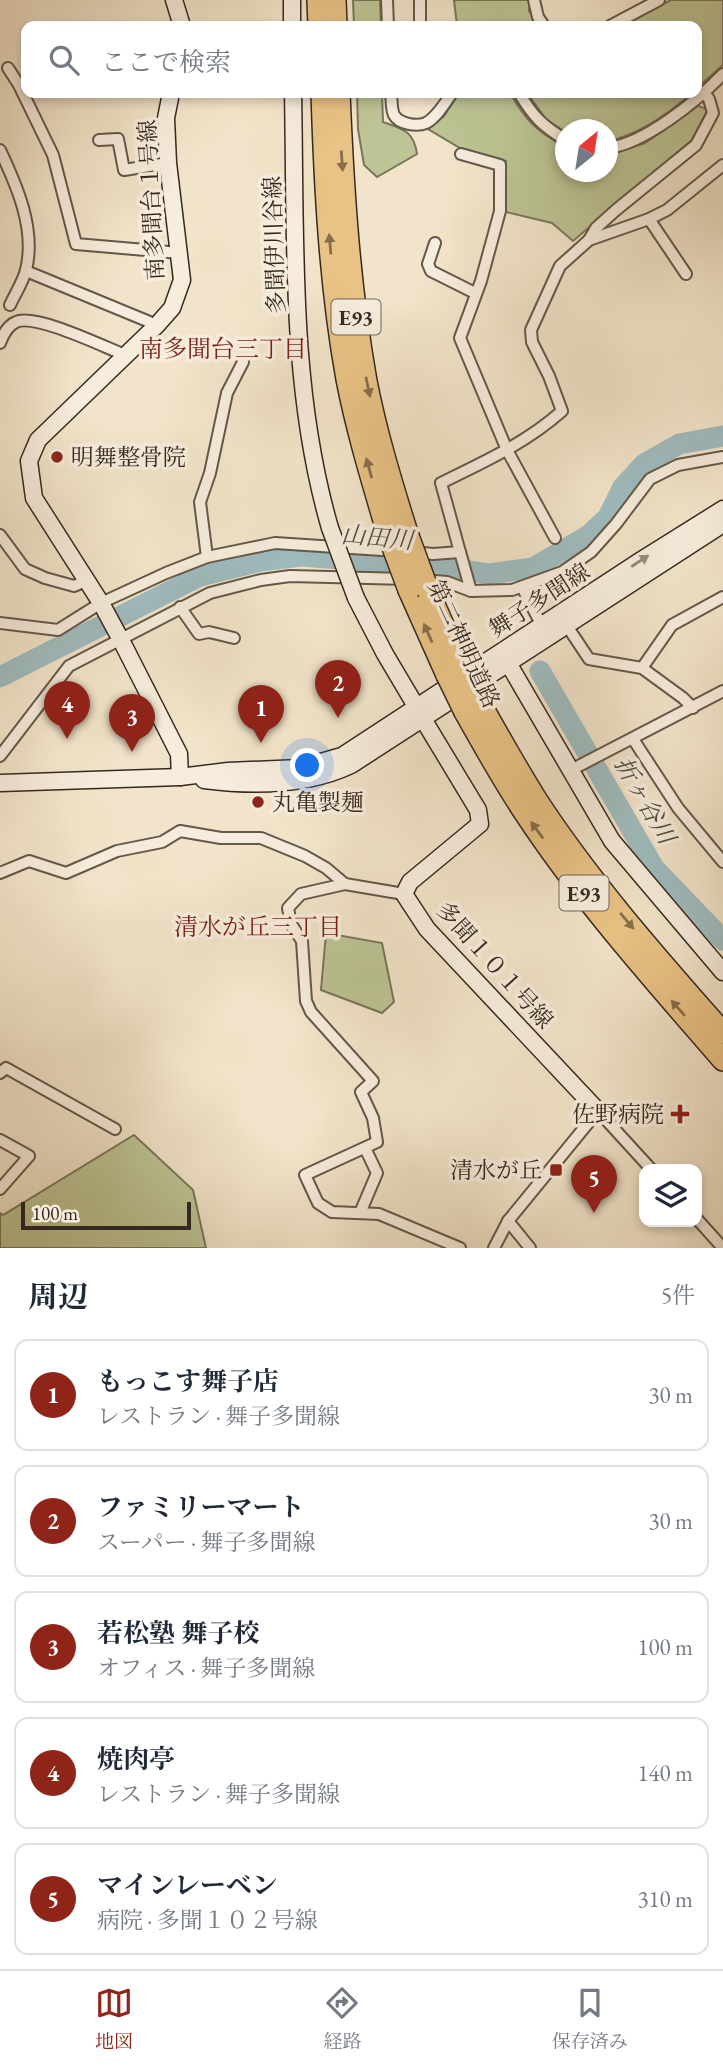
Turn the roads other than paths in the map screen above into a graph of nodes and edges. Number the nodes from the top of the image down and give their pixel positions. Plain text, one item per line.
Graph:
1 (174, 0) edge
2 (292, 0) edge
3 (318, 0) edge
4 (335, 0) edge
5 (387, 0) edge
6 (419, 0) edge
7 (534, 0) edge
8 (659, 0) edge
9 (180, 21) edge
10 (292, 21) edge
11 (319, 21) edge
12 (336, 21) edge
13 (388, 21) edge
14 (420, 21) edge
15 (541, 21) edge
16 (619, 21) edge
17 (8, 68) dead end
18 (723, 74) edge
19 (21, 82) edge
20 (704, 93) joint
21 (29, 98) edge
22 (170, 98) edge
23 (293, 98) edge
24 (321, 98) edge
25 (339, 98) edge
26 (392, 98) edge
27 (449, 98) edge
28 (522, 98) edge
29 (697, 98) edge
30 (555, 134) edge
31 (99, 140) dead end
32 (618, 146) edge
33 (0, 149) edge
34 (461, 154) dead end
35 (167, 163) junction
36 (719, 169) edge
37 (723, 182) edge
38 (649, 219) junction
39 (589, 240) junction
40 (435, 243) dead end
41 (180, 253) junction
42 (26, 271) junction
43 (686, 274) dead end
44 (475, 293) junction
45 (10, 305) dead end
46 (157, 325) junction
47 (0, 343) edge
48 (125, 355) junction
49 (243, 362) dead end
50 (507, 450) junction
51 (723, 457) edge
52 (723, 509) edge
53 (723, 523) edge
54 (0, 535) edge
55 (398, 535) junction
56 (555, 538) dead end
57 (460, 552) junction
58 (207, 557) junction
59 (86, 581) junction
60 (522, 586) junction
61 (471, 591) junction
62 (723, 597) edge
63 (101, 603) junction
64 (180, 607) junction
65 (563, 620) junction
66 (0, 623) edge
67 (542, 626) junction
68 (234, 638) dead end
69 (121, 640) junction
70 (505, 658) junction
71 (642, 668) junction
72 (723, 691) edge
73 (472, 707) junction
74 (693, 708) junction
75 (420, 713) junction
76 (633, 739) junction
77 (0, 756) edge
78 (569, 771) junction
79 (180, 777) junction
80 (0, 783) edge
81 (723, 862) edge
82 (0, 873) edge
83 (345, 884) junction
84 (404, 894) junction
85 (723, 972) edge
86 (723, 1033) edge
87 (723, 1060) edge
88 (0, 1073) edge
89 (598, 1111) junction
90 (116, 1129) dead end
91 (0, 1140) edge
92 (365, 1148) junction
93 (646, 1164) edge
94 (0, 1189) edge
95 (360, 1213) junction
96 (508, 1222) junction
97 (702, 1225) edge
98 (460, 1248) edge
99 (494, 1248) edge
100 (530, 1248) edge
101 (723, 1248) edge

1 - 9 street
2 - 10 street
3 - 11 highway
4 - 12 highway
5 - 13 street
6 - 14 street
7 - 15 street
8 - 16 street
17 - 19 street
18 - 20 street
20 - 39 street
21 - 41 street
22 - 35 street, 南多聞台１号線
23 - 75 street, 多聞伊川谷線, bridge
55 -> 24 highway, 第二神明道路 / E93
25 -> 55 highway, 第二神明道路 / E93
26 - 27 street
28 - 30 street
29 - 32 street
31 - 35 street
33 - 42 street
34 - 44 street
35 - 41 street, 南多聞台１号線
36 - 37 street
36 - 38 street
38 - 39 street
38 - 43 street
39 - 50 street
40 - 44 street
41 - 46 street, 南多聞台１号線
42 - 45 street
42 - 46 street
44 - 50 street
46 - 48 street, 南多聞台１号線
47 - 48 street
48 - 59 street, 南多聞台１号線
49 - 58 street
50 - 56 street
50 - 57 street
51 - 60 street
65 -> 52 street, 舞子多聞線
53 - 65 street, 舞子多聞線
54 - 59 street
55 - 73 highway, 第二神明道路 / E93, bridge
57 - 58 street
57 - 61 street
58 - 63 street
59 - 63 street, 南多聞台１号線
60 - 61 street
60 - 67 street
61 - 64 street
62 - 71 street
63 - 66 street
63 - 69 street, 南多聞台１号線
64 - 68 street
64 - 69 street
65 - 67 street, 舞子多聞線
65 - 70 street, 舞子多聞線
65 - 71 street
67 - 70 street, 舞子多聞線
69 - 77 street
69 - 79 street, 南多聞台１号線
70 - 75 street, 舞子多聞線
70 - 78 street
71 - 74 street
72 - 74 street
73 -> 86 highway, 第二神明道路 / E93
87 -> 73 highway, 第二神明道路 / E93
74 - 76 street
75 - 79 street, 舞子多聞線
75 - 84 street
76 - 78 street
76 - 81 street
78 - 85 street
79 - 80 street, 舞子多聞線
82 - 83 street
83 - 84 street
83 - 92 street
84 - 89 street, 多聞１０１号線
88 - 90 street
89 - 93 street, 多聞１０１号線
89 - 96 street
91 - 94 street
92 - 95 street
92 - 95 street
95 - 98 street
96 - 99 street
96 - 100 street
97 - 101 street

